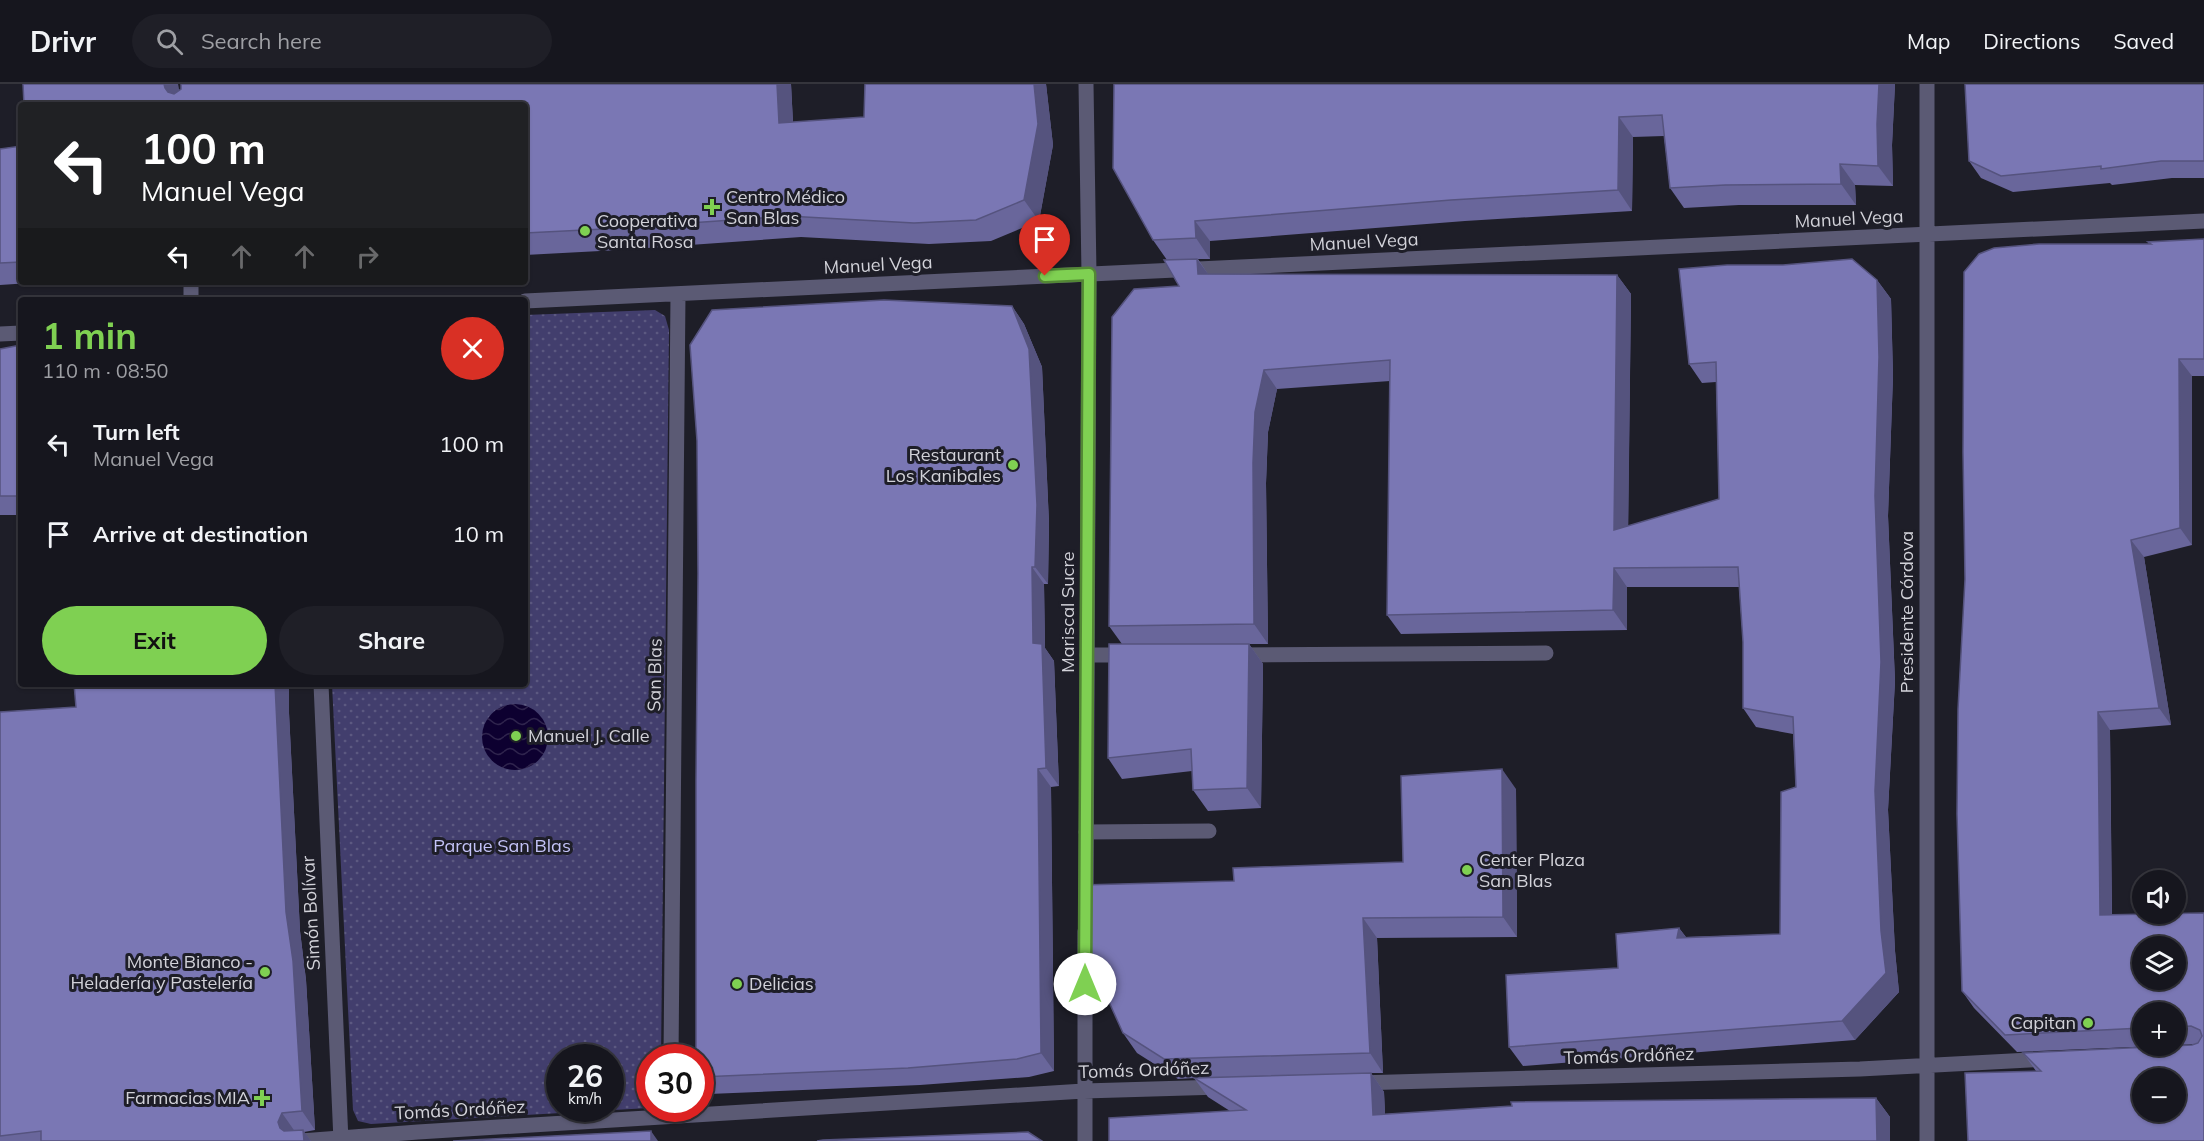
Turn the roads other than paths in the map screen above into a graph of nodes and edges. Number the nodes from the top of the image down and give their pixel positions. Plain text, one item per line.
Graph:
1 (1086, 84) edge
2 (1927, 84) edge
3 (2204, 221) edge
4 (1928, 235) junction
5 (1089, 274) junction
6 (678, 294) junction
7 (528, 301) edge
8 (18, 333) edge
9 (0, 334) edge
10 (1546, 653) dead end
11 (1087, 655) junction
12 (1139, 655) edge
13 (1223, 655) edge
14 (321, 687) edge
15 (1209, 831) dead end
16 (1086, 832) junction
17 (671, 1044) edge
18 (2062, 1058) edge
19 (1926, 1065) junction
20 (1347, 1083) edge
21 (1240, 1086) edge
22 (1084, 1091) junction
23 (714, 1110) edge
24 (636, 1115) edge
25 (341, 1139) edge
26 (301, 1141) edge
27 (1085, 1141) edge
28 (1927, 1141) edge

1 - 5 street, Mariscal Sucre
2 - 4 street, Presidente Córdova
3 - 4 street, Manuel Vega
4 - 5 street, Manuel Vega
4 - 19 street, Presidente Córdova
5 - 6 street, Manuel Vega
5 - 11 street, Mariscal Sucre
6 - 7 street, Manuel Vega
6 - 17 street, San Blas
8 - 9 street
10 - 13 street
11 - 12 street
11 - 16 street, Mariscal Sucre
14 - 25 street, Simón Bolívar
15 - 16 street
16 - 22 street, Mariscal Sucre
18 - 19 street, Tomás Ordóñez
19 - 20 street, Tomás Ordóñez
19 - 28 street, Presidente Córdova
21 - 22 street, Tomás Ordóñez
22 - 23 street, Tomás Ordóñez
22 - 27 street, Mariscal Sucre
24 - 25 street, Tomás Ordóñez
25 - 26 street, Tomás Ordóñez

